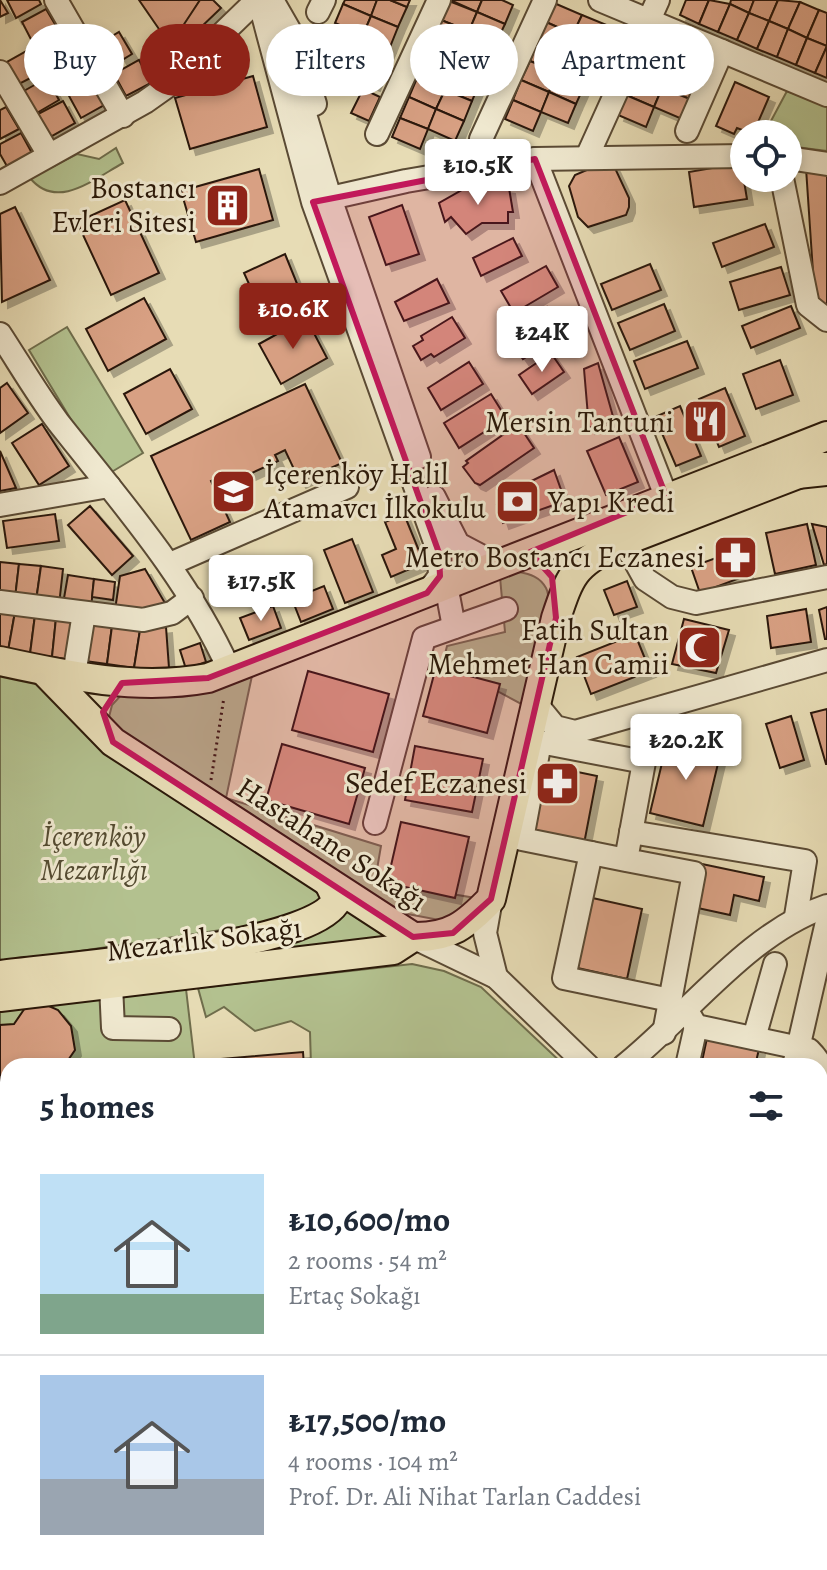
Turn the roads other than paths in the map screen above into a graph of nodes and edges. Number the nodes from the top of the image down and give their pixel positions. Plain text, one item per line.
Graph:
1 (56, 0) edge
2 (258, 0) edge
3 (272, 0) edge
4 (439, 0) edge
5 (545, 0) edge
6 (600, 0) edge
7 (658, 0) edge
8 (649, 21) junction
9 (722, 51) junction
10 (0, 72) edge
11 (827, 95) edge
12 (123, 116) junction
13 (687, 131) dead end
14 (377, 134) dead end
15 (481, 139) dead end
16 (49, 155) junction
17 (730, 156) edge
18 (587, 157) junction
19 (535, 159) junction
20 (802, 160) edge
21 (827, 164) edge
22 (0, 183) edge
23 (785, 192) edge
24 (322, 200) junction
25 (827, 320) edge
26 (0, 334) edge
27 (821, 450) edge
28 (109, 486) junction
29 (347, 487) dead end
30 (666, 496) junction
31 (0, 505) edge
32 (624, 541) junction
33 (506, 560) junction
34 (170, 564) junction
35 (827, 577) edge
36 (436, 589) junction
37 (192, 598) junction
38 (0, 602) edge
39 (506, 609) dead end
40 (84, 613) junction
41 (556, 618) junction
42 (454, 627) junction
43 (827, 660) edge
44 (0, 661) edge
45 (229, 669) junction
46 (44, 671) junction
47 (74, 675) junction
48 (122, 683) junction
49 (537, 705) junction
50 (113, 742) junction
51 (375, 823) dead end
52 (631, 832) junction
53 (702, 844) junction
54 (591, 853) junction
55 (626, 860) junction
56 (694, 873) junction
57 (329, 883) junction
58 (491, 899) junction
59 (827, 906) edge
60 (796, 916) junction
61 (827, 922) edge
62 (413, 937) junction
63 (775, 964) dead end
64 (0, 975) edge
65 (496, 977) junction
66 (111, 985) junction
67 (0, 997) edge
68 (685, 1012) junction
69 (169, 1029) dead end
70 (754, 1038) junction
71 (796, 1056) edge
72 (580, 1058) edge
73 (634, 1058) edge
74 (687, 1058) edge

1 - 12 street
2 - 12 street
2 - 24 street
3 - 24 street
4 - 14 street
5 - 15 street
6 - 8 street
7 - 8 street
8 - 9 street
8 - 18 street
9 - 11 street
9 - 13 street
10 - 16 street
12 - 16 street
16 - 22 street
17 - 18 street
18 - 19 street
19 - 24 street
19 - 30 street
20 - 21 street
23 - 25 street
24 - 33 street
24 - 36 street
26 - 28 street
27 - 30 main road
27 - 32 main road
28 - 31 street
28 - 34 street
29 - 34 street
30 - 33 main road
32 - 35 street
32 - 41 main road
33 - 36 main road
33 - 41 main road
34 - 37 street
36 - 42 street
36 - 45 main road
37 - 40 street
37 - 45 street
38 - 40 street
39 - 42 street
40 - 47 street
41 - 49 main road
42 - 51 street
43 - 49 street
44 - 46 main road
45 - 48 main road
46 - 47 main road
46 - 50 main road, Hastahane Sokağı
47 - 48 main road
48 - 50 main road
49 - 58 main road
50 - 57 main road, Hastahane Sokağı
52 - 53 street
52 - 54 street
52 - 55 street
53 - 56 street
53 - 60 street
54 - 55 street
54 - 68 street
55 - 56 street
56 - 68 street
57 - 62 main road, Hastahane Sokağı
57 - 64 main road, Mezarlık Sokağı
58 - 62 main road, Mezarlık Sokağı
58 - 65 street
59 - 60 street
60 - 68 street
61 - 71 street
62 - 65 street, Hastahane Sokağı
62 - 66 main road, Mezarlık Sokağı
63 - 70 street
65 - 72 street, Hastahane Sokağı
66 - 67 main road, Mezarlık Sokağı
66 - 69 street
68 - 70 street
68 - 73 street
68 - 74 street
70 - 71 street

